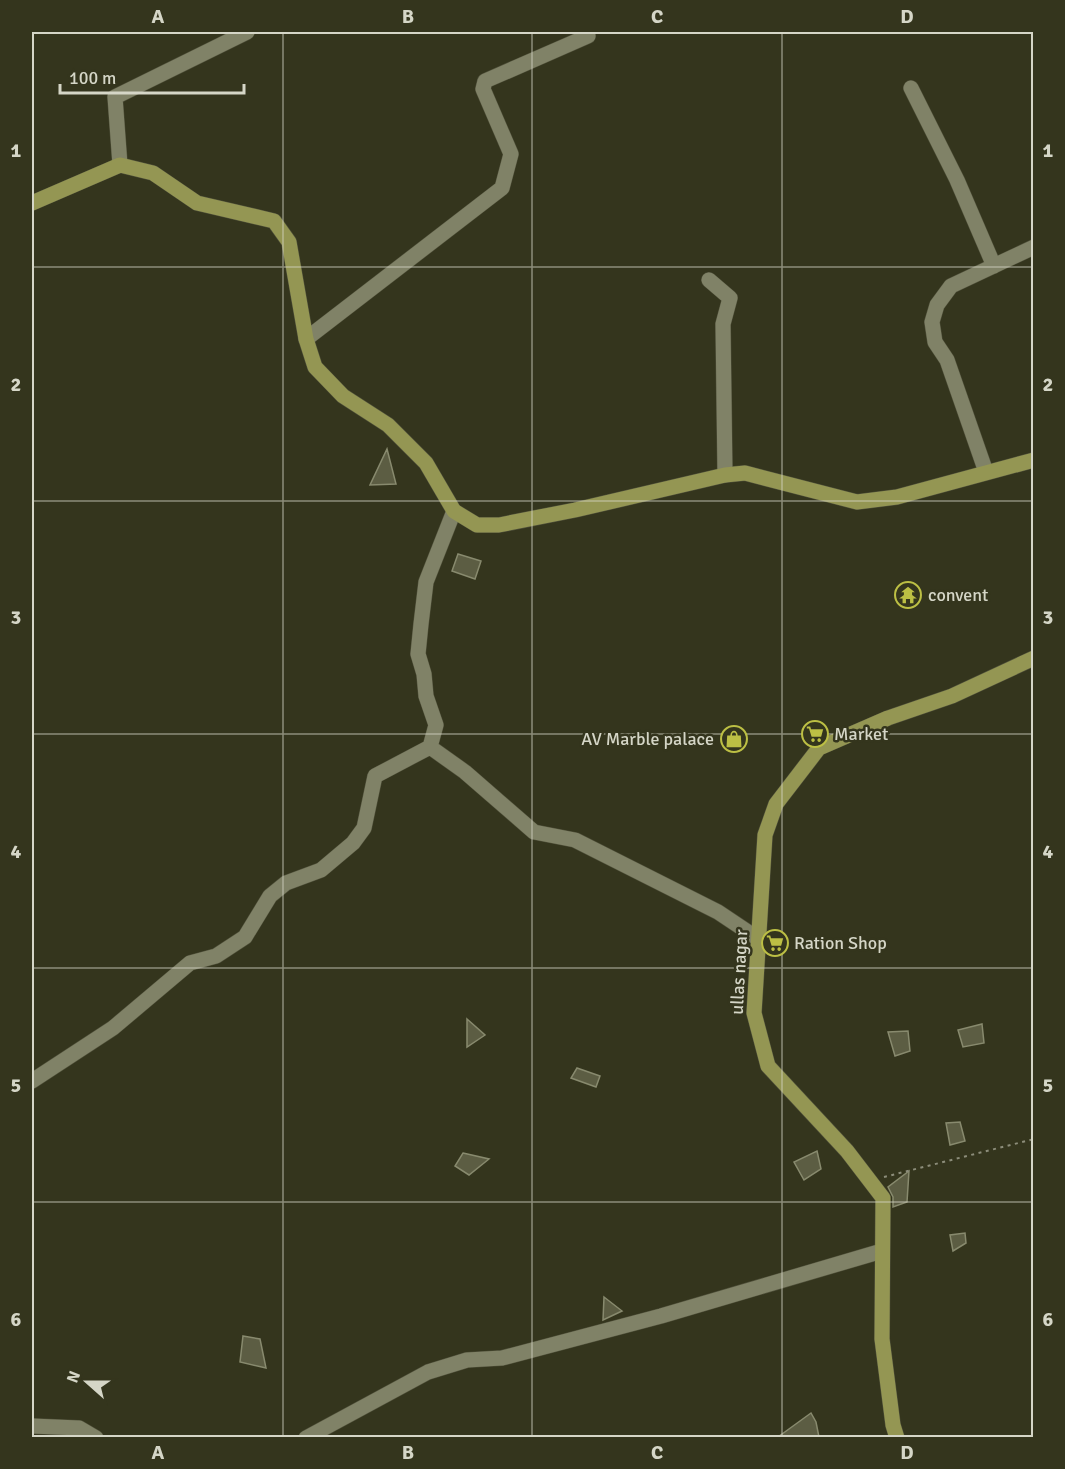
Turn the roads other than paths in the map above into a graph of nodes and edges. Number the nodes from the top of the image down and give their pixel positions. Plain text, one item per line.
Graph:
1 (247, 32) edge
2 (588, 36) dead end
3 (911, 88) dead end
4 (120, 165) junction
5 (32, 202) edge
6 (1034, 247) edge
7 (994, 266) junction
8 (709, 280) dead end
9 (306, 339) junction
10 (1034, 460) edge
11 (986, 472) junction
12 (725, 475) junction
13 (454, 511) junction
14 (1034, 658) edge
15 (430, 747) junction
16 (760, 940) junction
17 (32, 1081) edge
18 (882, 1251) junction
19 (32, 1426) edge
20 (96, 1437) edge
21 (306, 1437) edge
22 (897, 1437) edge

1 - 4 street
2 - 9 street
3 - 7 street
4 - 5 main road
4 - 9 main road
6 - 7 street
7 - 11 street
8 - 12 street
9 - 13 main road
10 - 11 main road
11 - 12 main road
12 - 13 main road
13 - 15 street
14 - 16 main road, ullas nagar
15 - 16 street
15 - 17 street
16 - 18 main road, ullas nagar
18 - 21 street
18 - 22 main road, ullas nagar
19 - 20 street

